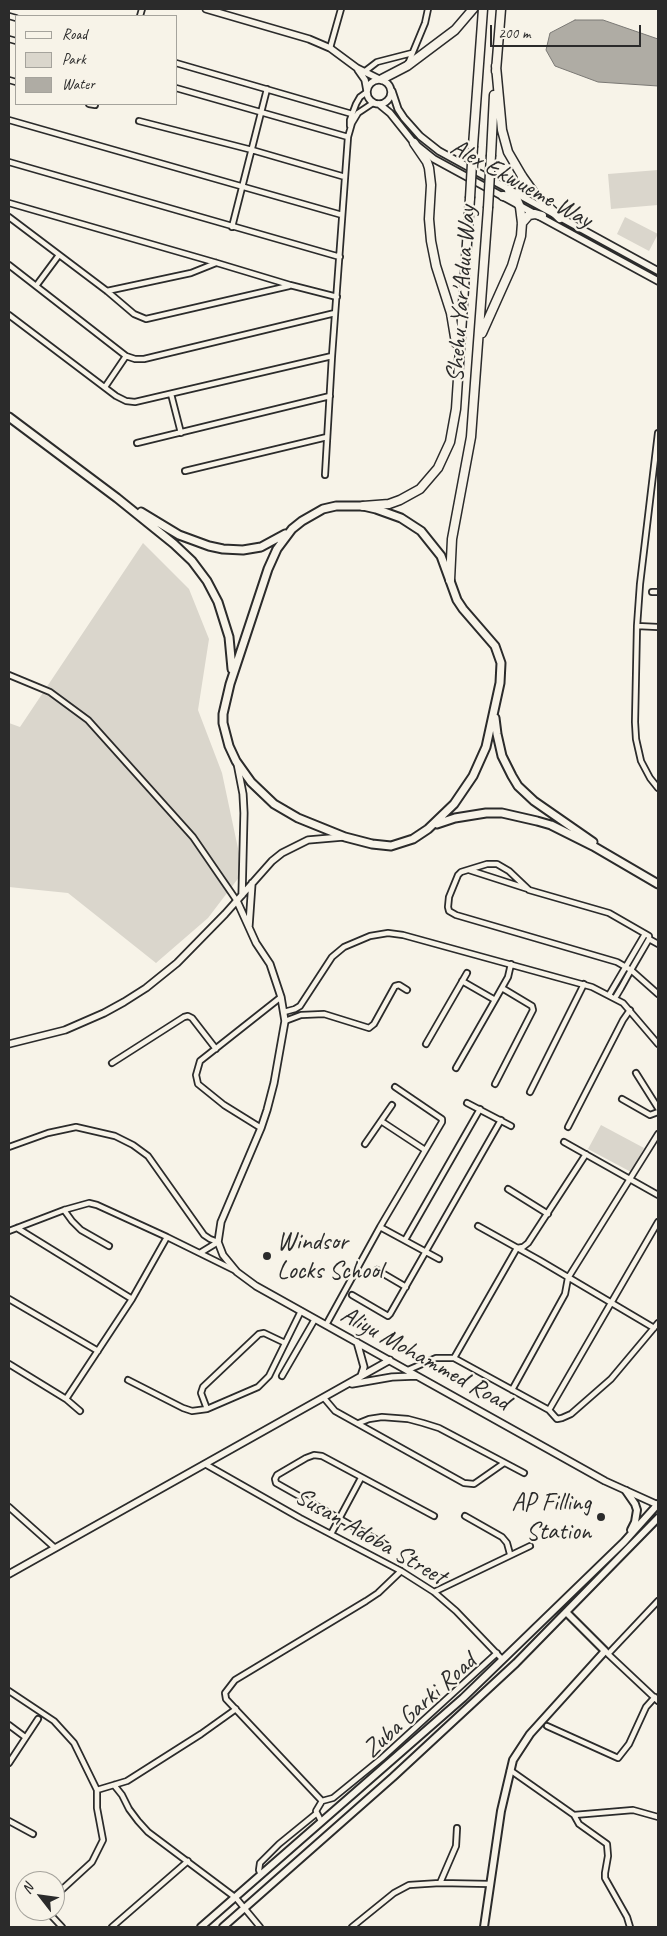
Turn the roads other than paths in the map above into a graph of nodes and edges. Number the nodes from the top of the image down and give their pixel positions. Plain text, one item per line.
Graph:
1 (206, 9) edge
2 (341, 9) edge
3 (428, 9) edge
4 (473, 9) edge
5 (483, 9) edge
6 (501, 9) edge
7 (330, 48) junction
8 (412, 53) junction
9 (178, 64) edge
10 (407, 66) junction
11 (496, 66) junction
12 (356, 68) junction
13 (364, 72) junction
14 (381, 79) junction
15 (178, 89) edge
16 (267, 89) junction
17 (367, 91) junction
18 (392, 91) junction
19 (376, 104) junction
20 (262, 112) junction
21 (352, 114) junction
22 (9, 120) edge
23 (139, 121) dead end
24 (350, 130) junction
25 (348, 137) junction
26 (414, 143) junction
27 (252, 150) junction
28 (9, 162) edge
29 (522, 176) junction
30 (345, 177) junction
31 (243, 188) junction
32 (509, 190) joint
33 (516, 195) junction
34 (503, 196) junction
35 (9, 203) edge
36 (520, 204) junction
37 (342, 216) junction
38 (542, 216) junction
39 (9, 217) edge
40 (560, 218) junction
41 (522, 223) junction
42 (232, 227) junction
43 (59, 255) junction
44 (340, 256) junction
45 (217, 263) junction
46 (9, 265) edge
47 (658, 270) edge
48 (658, 281) edge
49 (290, 285) junction
50 (36, 286) junction
51 (107, 291) junction
52 (337, 297) junction
53 (335, 313) junction
54 (9, 315) edge
55 (478, 346) junction
56 (126, 356) junction
57 (332, 356) junction
58 (458, 360) junction
59 (105, 387) junction
60 (171, 394) junction
61 (330, 396) junction
62 (9, 417) edge
63 (181, 433) junction
64 (658, 433) edge
65 (327, 437) junction
66 (137, 443) dead end
67 (185, 471) dead end
68 (325, 475) dead end
69 (651, 490) junction
70 (658, 490) edge
71 (117, 498) junction
72 (363, 506) junction
73 (292, 529) junction
74 (450, 580) junction
75 (652, 592) dead end
76 (658, 592) edge
77 (637, 626) junction
78 (658, 627) edge
79 (9, 675) edge
80 (230, 684) junction
81 (495, 705) junction
82 (236, 761) junction
83 (658, 788) edge
84 (428, 829) junction
85 (345, 837) junction
86 (615, 859) junction
87 (468, 870) junction
88 (252, 883) junction
89 (658, 884) edge
90 (529, 890) junction
91 (242, 895) junction
92 (237, 901) junction
93 (249, 930) junction
94 (647, 936) junction
95 (658, 944) edge
96 (511, 964) junction
97 (629, 969) junction
98 (467, 973) dead end
99 (462, 981) junction
100 (584, 984) junction
101 (502, 988) junction
102 (407, 990) dead end
103 (658, 994) edge
104 (609, 995) junction
105 (280, 997) junction
106 (615, 998) junction
107 (495, 1000) junction
108 (630, 1010) junction
109 (284, 1012) junction
110 (285, 1021) junction
111 (9, 1044) edge
112 (426, 1044) dead end
113 (658, 1044) edge
114 (216, 1049) junction
115 (112, 1063) dead end
116 (456, 1068) dead end
117 (636, 1072) dead end
118 (494, 1084) dead end
119 (395, 1087) dead end
120 (530, 1092) dead end
121 (622, 1099) dead end
122 (466, 1103) dead end
123 (392, 1105) dead end
124 (658, 1108) edge
125 (480, 1110) junction
126 (658, 1112) edge
127 (501, 1120) junction
128 (381, 1121) junction
129 (511, 1126) dead end
130 (261, 1128) junction
131 (568, 1128) dead end
132 (658, 1134) edge
133 (564, 1142) dead end
134 (365, 1144) dead end
135 (9, 1147) edge
136 (425, 1150) junction
137 (586, 1154) junction
138 (631, 1179) junction
139 (508, 1189) dead end
140 (658, 1196) edge
141 (64, 1210) junction
142 (548, 1214) junction
143 (658, 1222) edge
144 (478, 1226) dead end
145 (380, 1227) junction
146 (16, 1228) junction
147 (9, 1231) edge
148 (167, 1237) junction
149 (404, 1240) junction
150 (218, 1242) junction
151 (109, 1246) dead end
152 (517, 1248) junction
153 (427, 1252) junction
154 (200, 1253) junction
155 (439, 1259) dead end
156 (377, 1270) dead end
157 (237, 1272) junction
158 (568, 1278) junction
159 (406, 1286) junction
160 (352, 1295) dead end
161 (9, 1298) edge
162 (132, 1299) junction
163 (610, 1303) junction
164 (301, 1311) junction
165 (315, 1319) junction
166 (658, 1323) edge
167 (326, 1325) junction
168 (654, 1328) junction
169 (357, 1342) junction
170 (285, 1343) junction
171 (98, 1351) junction
172 (454, 1358) junction
173 (390, 1360) junction
174 (9, 1364) edge
175 (408, 1370) junction
176 (282, 1376) dead end
177 (420, 1377) junction
178 (360, 1378) junction
179 (128, 1380) dead end
180 (347, 1385) junction
181 (512, 1390) junction
182 (324, 1398) junction
183 (66, 1399) junction
184 (208, 1409) junction
185 (549, 1410) junction
186 (80, 1411) dead end
187 (359, 1423) junction
188 (504, 1463) junction
189 (205, 1464) junction
190 (524, 1473) dead end
191 (361, 1478) junction
192 (626, 1491) junction
193 (658, 1504) edge
194 (9, 1507) edge
195 (434, 1516) dead end
196 (465, 1516) dead end
197 (340, 1518) junction
198 (658, 1518) edge
199 (331, 1534) junction
200 (624, 1542) junction
201 (386, 1545) dead end
202 (530, 1546) dead end
203 (54, 1548) junction
204 (510, 1554) junction
205 (400, 1571) junction
206 (9, 1574) edge
207 (434, 1592) junction
208 (658, 1601) edge
209 (566, 1612) junction
210 (606, 1652) junction
211 (496, 1653) junction
212 (502, 1659) junction
213 (9, 1691) edge
214 (657, 1699) edge
215 (236, 1708) junction
216 (38, 1719) dead end
217 (9, 1724) edge
218 (546, 1726) dead end
219 (25, 1737) junction
220 (9, 1763) edge
221 (510, 1770) junction
222 (114, 1785) junction
223 (97, 1790) junction
224 (322, 1800) junction
225 (317, 1813) junction
226 (574, 1815) junction
227 (658, 1817) edge
228 (9, 1821) edge
229 (321, 1821) junction
230 (457, 1828) dead end
231 (33, 1834) dead end
232 (188, 1861) junction
233 (261, 1875) junction
234 (440, 1883) junction
235 (490, 1884) junction
236 (65, 1887) edge
237 (236, 1898) junction
238 (245, 1908) junction
239 (112, 1927) edge
240 (201, 1927) edge
241 (223, 1927) edge
242 (260, 1927) edge
243 (352, 1927) edge
244 (484, 1927) edge
245 (630, 1927) edge

1 - 7 street
2 - 7 street
3 - 8 street
4 - 10 highway
5 - 58 highway, Shehu Yar'Adua Way, bridge
6 - 11 highway, Shehu Yar'Adua Way
7 - 12 street
8 - 10 street
8 - 13 street
9 - 16 street
10 - 14 highway
11 - 29 highway
11 - 55 highway, Shehu Yar'Adua Way, bridge
12 - 13 street
12 - 17 street
13 - 14 street
14 - 17 street
14 - 18 street
15 - 20 street
16 - 20 street
16 - 21 street
17 - 19 street
17 - 21 street
18 - 19 street
18 - 32 street, Alex Ekwueme Way
19 - 24 street
19 - 26 street, Alex Ekwueme Way
20 - 25 street
20 - 27 street
21 - 24 street
22 - 31 street
23 - 27 street
24 - 25 street
25 - 30 street
26 - 34 street, Alex Ekwueme Way
26 - 58 highway
27 - 30 street
27 - 31 street
28 - 42 street
29 - 33 highway
29 - 40 highway
30 - 37 street
31 - 37 street
31 - 42 street
32 - 33 highway
33 - 34 highway
33 - 36 highway
33 - 40 street, Alex Ekwueme Way
34 - 36 street, Alex Ekwueme Way
35 - 45 street
36 - 38 street, Alex Ekwueme Way
36 - 41 highway
37 - 44 street
38 - 41 highway
38 - 48 street, Alex Ekwueme Way
39 - 43 street
40 - 47 street, Alex Ekwueme Way
41 - 55 highway
42 - 44 street
43 - 50 street
43 - 51 street
44 - 52 street
45 - 49 street
45 - 51 street
46 - 50 street
49 - 51 street
49 - 52 street
50 - 56 street
52 - 53 street
53 - 56 street
53 - 57 street
54 - 59 street
55 - 74 highway, Shehu Yar'Adua Way
56 - 59 street
57 - 60 street
57 - 61 street
58 - 72 highway, Shehu Yar'Adua Way
59 - 60 street
60 - 63 street
61 - 63 street
61 - 65 street
62 - 71 main road
63 - 66 street
64 - 69 street
65 - 67 street
65 - 68 street
69 - 70 street
69 - 77 street
71 - 73 main road
71 - 80 main road
72 - 73 main road
72 - 74 main road
73 - 80 main road
74 - 81 main road
75 - 76 street
77 - 78 street
77 - 83 street
79 - 92 street
80 - 82 main road
81 - 84 main road
81 - 86 main road
82 - 85 main road
82 - 91 street
84 - 85 main road
84 - 86 main road
85 - 88 street
86 - 89 main road
87 - 90 street
87 - 90 street
87 - 97 street
88 - 91 street
88 - 93 street
90 - 94 street
91 - 92 street
92 - 93 street
92 - 111 street
93 - 105 street
94 - 95 street
94 - 97 street
96 - 100 street
96 - 101 street
96 - 109 street
97 - 103 street
97 - 104 street
97 - 106 street
98 - 99 street
99 - 107 street
99 - 112 street
100 - 104 street
100 - 120 street
101 - 107 street
101 - 118 street
102 - 110 street
104 - 106 street
105 - 109 street
105 - 114 street
106 - 108 street
107 - 116 street
108 - 113 street
108 - 131 street
109 - 110 street
110 - 130 street
114 - 115 street
114 - 130 street
117 - 124 street
119 - 136 street
121 - 126 street
122 - 125 street
123 - 128 street
125 - 127 street
125 - 149 street
127 - 129 street
127 - 153 street
128 - 134 street
128 - 136 street
130 - 150 street
132 - 138 street
133 - 137 street
135 - 150 street
136 - 145 street
137 - 138 street
137 - 142 street
138 - 140 street
138 - 158 street
139 - 142 street
141 - 146 street
141 - 148 street
141 - 151 street
142 - 152 street
143 - 163 street
144 - 152 street
145 - 149 street
145 - 167 street
146 - 147 street
146 - 162 street
148 - 154 street
148 - 162 street
149 - 153 street
150 - 154 street
150 - 157 street, Aliyu Mohammed Road
152 - 158 street
152 - 172 street
153 - 155 street
153 - 159 street
154 - 157 street
156 - 159 street
157 - 164 street, Aliyu Mohammed Road
158 - 163 street
158 - 181 street
159 - 160 street
161 - 171 street
162 - 171 street
163 - 168 street
163 - 185 street
164 - 165 street, Aliyu Mohammed Road
164 - 170 street
165 - 167 street, Aliyu Mohammed Road
165 - 176 street
166 - 168 street
167 - 169 street, Aliyu Mohammed Road
168 - 185 street
169 - 173 street, Aliyu Mohammed Road
169 - 178 street
170 - 184 street
170 - 184 street
171 - 183 street
172 - 175 street
172 - 181 street
173 - 175 street, Aliyu Mohammed Road
173 - 178 street
174 - 183 street
175 - 177 street, Aliyu Mohammed Road
177 - 180 street
177 - 192 street, Aliyu Mohammed Road
178 - 180 street
179 - 184 street
180 - 182 street
181 - 185 street
182 - 187 street
182 - 189 street
183 - 186 street
187 - 188 street
187 - 188 street
188 - 190 street
189 - 199 street, Susan Adoba Street
189 - 203 street
191 - 195 street
191 - 197 street
191 - 197 street
192 - 193 street, Aliyu Mohammed Road
192 - 200 main road
193 - 200 main road, Zuba Garki Road
194 - 203 street
196 - 204 street
197 - 199 street
197 - 201 street
198 - 209 main road, Zuba Garki Road
199 - 205 street, Susan Adoba Street
200 - 212 main road, Zuba Garki Road
202 - 204 street
203 - 206 street
204 - 207 street
205 - 207 street, Susan Adoba Street
205 - 215 street
207 - 211 street, Susan Adoba Street
208 - 210 street
209 - 210 main road
209 - 238 main road, Zuba Garki Road
210 - 214 street
210 - 221 main road
211 - 212 street, Susan Adoba Street
211 - 224 street
212 - 229 main road, Zuba Garki Road
213 - 223 street
214 - 218 street
215 - 222 street
215 - 224 street
216 - 219 street
217 - 219 street
219 - 220 street
221 - 226 street
221 - 235 main road
222 - 223 street
222 - 232 street
223 - 236 street
224 - 225 street
225 - 229 street
225 - 233 street
226 - 227 street
226 - 245 street
228 - 231 street
229 - 233 main road, Zuba Garki Road
230 - 234 street
232 - 237 street
232 - 239 street
233 - 237 main road, Zuba Garki Road
234 - 235 street
234 - 243 street
235 - 244 main road
237 - 238 street
237 - 240 main road, Zuba Garki Road
238 - 241 main road, Zuba Garki Road
238 - 242 street

